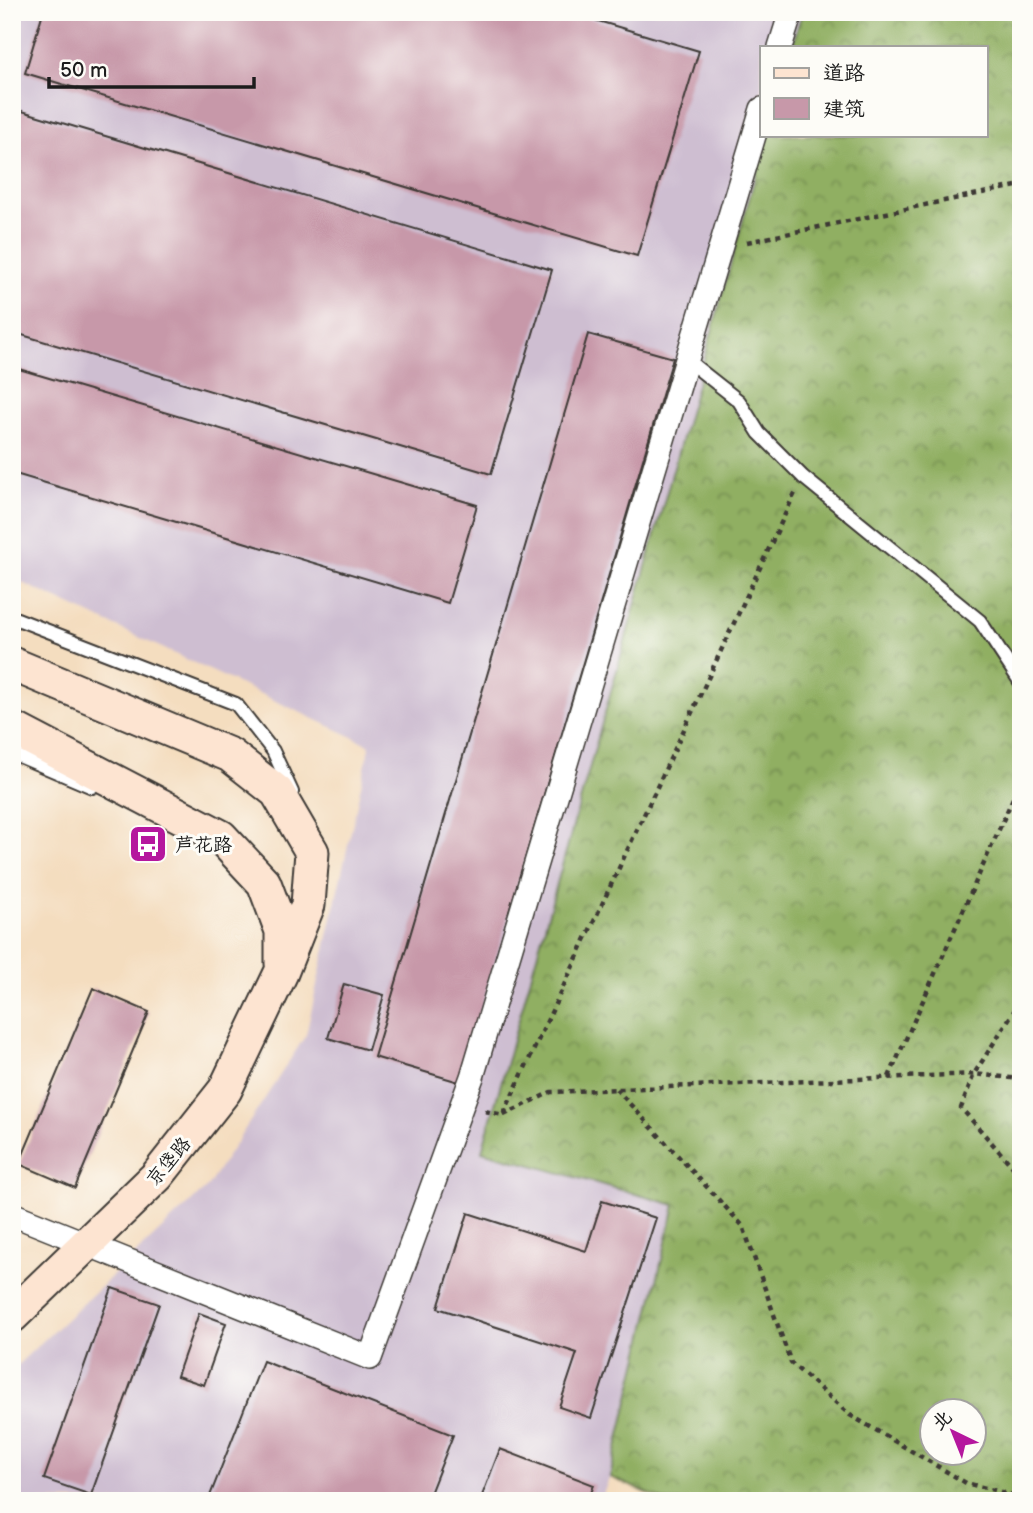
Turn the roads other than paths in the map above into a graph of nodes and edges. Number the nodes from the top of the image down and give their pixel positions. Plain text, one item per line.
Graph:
1 (791, 12) edge
2 (780, 46) edge
3 (760, 116) edge
4 (687, 359) junction
5 (12, 617) edge
6 (12, 664) edge
7 (1021, 682) edge
8 (12, 728) edge
9 (12, 752) edge
10 (221, 837) junction
11 (312, 852) junction
12 (281, 973) junction
13 (12, 1214) edge
14 (87, 1247) junction
15 (12, 1316) edge

1 - 2 street
3 - 4 street
4 - 7 lane
4 - 14 street
5 - 11 lane
6 - 11 main road
8 - 10 main road
9 - 10 lane
10 - 12 main road
11 - 12 main road
12 - 14 main road, 京垡路
13 - 14 street
14 - 15 main road, 京垡路

